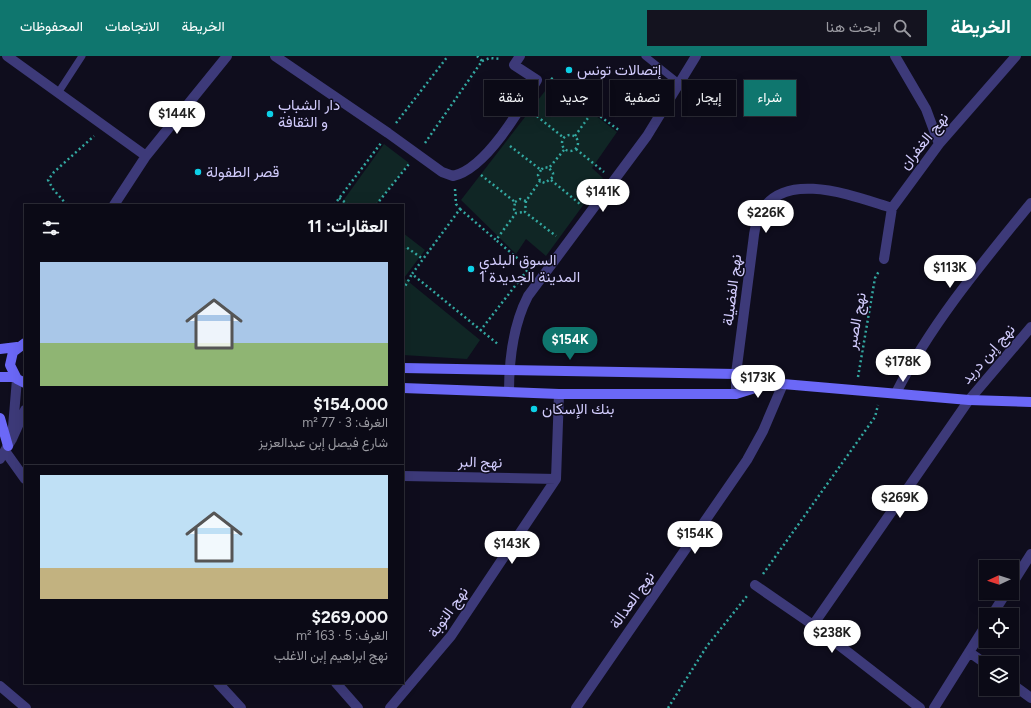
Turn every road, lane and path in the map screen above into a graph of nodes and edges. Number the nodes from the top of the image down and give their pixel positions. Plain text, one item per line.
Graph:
1 (7, 56) edge
2 (82, 56) edge
3 (227, 56) edge
4 (275, 56) edge
5 (448, 56) edge
6 (477, 56) edge
7 (520, 56) edge
8 (645, 56) edge
9 (696, 56) edge
10 (895, 56) edge
11 (1016, 56) edge
12 (482, 60) junction
13 (514, 65) junction
14 (537, 80) joint
15 (555, 80) edge
16 (680, 84) junction
17 (58, 93) junction
18 (515, 116) edge
19 (536, 116) edge
20 (589, 116) edge
21 (600, 116) edge
22 (105, 127) junction
23 (620, 131) dead end
24 (388, 133) junction
25 (575, 136) junction
26 (500, 138) junction
27 (564, 138) junction
28 (939, 144) junction
29 (576, 149) junction
30 (564, 150) junction
31 (417, 154) junction
32 (146, 156) junction
33 (472, 168) junction
34 (549, 168) junction
35 (541, 170) junction
36 (453, 176) junction
37 (540, 180) junction
38 (551, 180) junction
39 (614, 180) junction
40 (339, 198) junction
41 (526, 201) junction
42 (515, 202) junction
43 (66, 204) edge
44 (115, 204) edge
45 (335, 204) edge
46 (348, 204) edge
47 (378, 204) edge
48 (1030, 206) edge
49 (892, 208) junction
50 (460, 209) junction
51 (525, 212) junction
52 (590, 212) junction
53 (516, 213) junction
54 (496, 240) junction
55 (566, 244) junction
56 (404, 249) edge
57 (423, 259) junction
58 (884, 259) joint
59 (412, 274) junction
60 (404, 288) edge
61 (1031, 327) edge
62 (480, 330) junction
63 (21, 345) edge
64 (0, 349) edge
65 (512, 355) junction
66 (404, 368) edge
67 (509, 371) junction
68 (736, 374) junction
69 (0, 377) edge
70 (19, 379) edge
71 (778, 383) junction
72 (404, 388) edge
73 (855, 389) junction
74 (509, 392) junction
75 (882, 392) junction
76 (896, 393) junction
77 (559, 394) junction
78 (736, 394) junction
79 (969, 400) junction
80 (1031, 402) edge
81 (24, 412) edge
82 (0, 418) edge
83 (6, 449) edge
84 (404, 476) edge
85 (24, 477) edge
86 (556, 479) junction
87 (1031, 554) edge
88 (1019, 573) edge
89 (755, 585) junction
90 (813, 625) junction
91 (979, 636) edge
92 (969, 652) junction
93 (979, 659) edge
94 (219, 684) edge
95 (337, 684) edge
96 (0, 686) edge
97 (1019, 689) edge
98 (1031, 698) edge
99 (26, 708) edge
100 (241, 708) edge
101 (358, 708) edge
102 (390, 708) edge
103 (576, 708) edge
104 (668, 708) edge
105 (920, 708) edge
106 (934, 708) edge

1 - 17 street
2 - 17 lane
3 - 32 street
4 - 24 street
5 - 24 path
6 - 12 path
7 - 13 street
8 - 16 lane
9 - 16 street
10 - 28 street
11 - 28 street, نهج الغفران
12 - 13 path
12 - 31 path
13 - 14 street
14 - 15 path
16 - 39 street
17 - 22 street
18 - 26 street
19 - 27 path
20 - 25 path
21 - 23 path
22 - 32 street
22 - 43 path
24 - 31 street
24 - 40 path
25 - 27 path
25 - 29 path
26 - 33 street
26 - 35 path
27 - 30 path
28 - 49 street, نهج الغفران
29 - 30 path
29 - 39 path
30 - 34 path
31 - 36 street
31 - 47 path
32 - 44 street
33 - 36 street
33 - 42 path
34 - 35 path
34 - 38 path
35 - 37 path
36 - 50 path
37 - 38 path
37 - 41 path
38 - 52 path
39 - 52 street
40 - 45 path
40 - 46 path
41 - 42 path
41 - 51 path
42 - 53 path
48 - 76 street
49 - 58 street, نهج الغفران
49 - 68 street, نهج الفضيلة
50 - 54 path
50 - 57 path
51 - 53 path
51 - 55 path
52 - 55 street
53 - 54 path
54 - 62 path
55 - 65 street
56 - 57 path
57 - 59 path
58 - 73 path, نهج الصبر
59 - 60 path
59 - 62 path
61 - 79 street, نهج إبن دريد
62 - 65 path
63 - 64 main road
63 - 70 main road
65 - 67 street
66 - 67 main road
67 - 68 main road
67 - 74 street
68 - 71 main road
68 - 78 street, نهج الفضيلة
69 - 70 main road
70 - 83 street
71 - 73 main road
71 - 78 main road
71 - 103 street, نهج العدالة
72 - 74 main road
73 - 75 main road
74 - 77 main road
75 - 76 main road
75 - 89 path
76 - 79 main road
77 - 78 main road
77 - 86 street
79 - 80 main road
79 - 90 street, نهج إبن دريد
81 - 83 street
82 - 83 main road
83 - 85 street
84 - 86 street, نهج البر
86 - 102 street, نهج التوبة
87 - 88 street
89 - 90 street
89 - 104 path
90 - 105 street
91 - 92 street
92 - 93 street
92 - 106 street
94 - 100 street
95 - 101 street
96 - 99 street
97 - 98 street

